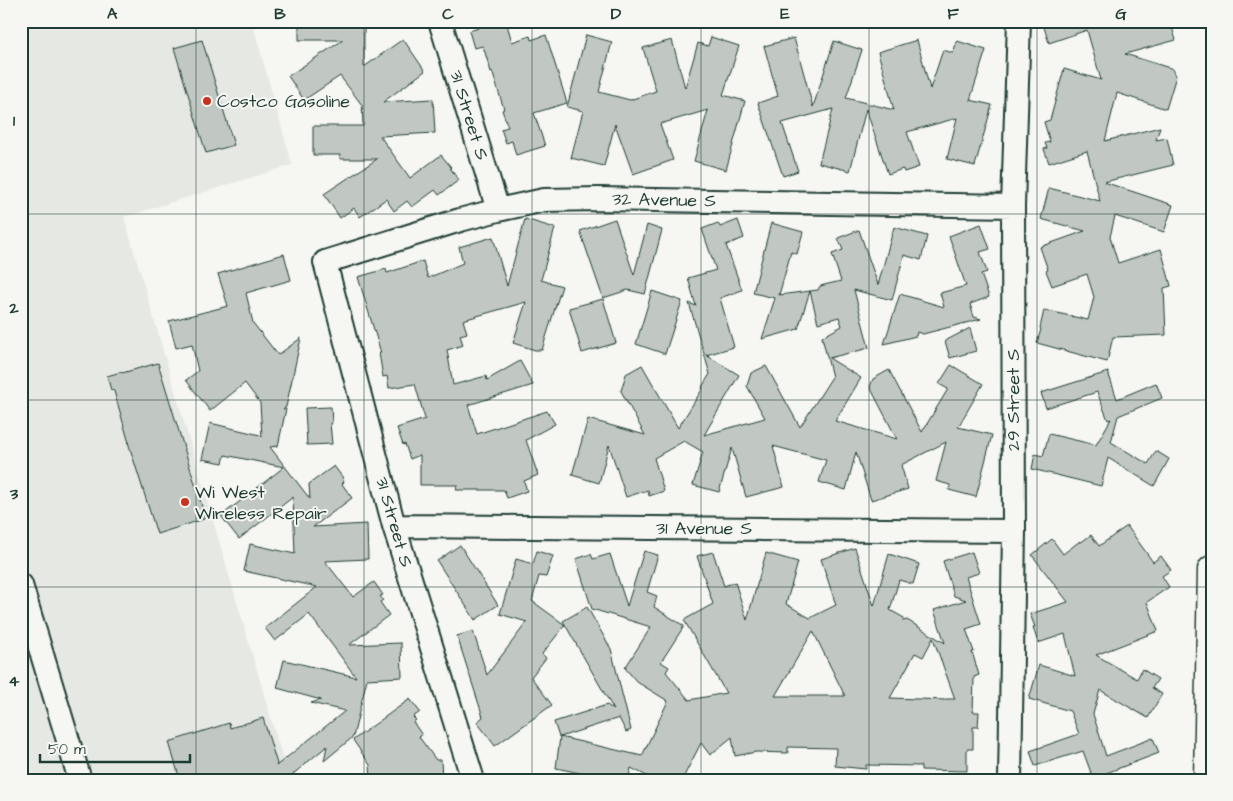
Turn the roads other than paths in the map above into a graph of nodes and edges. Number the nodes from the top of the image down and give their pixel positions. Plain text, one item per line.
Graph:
1 (440, 21) edge
2 (1019, 21) edge
3 (1013, 206) junction
4 (498, 210) junction
5 (325, 262) joint
6 (394, 526) junction
7 (1014, 531) junction
8 (1212, 570) edge
9 (21, 585) edge
10 (1212, 628) edge
11 (80, 780) edge
12 (473, 780) edge
13 (1010, 780) edge
14 (1208, 780) edge

1 - 4 street, 31 Street S
2 - 3 street, 29 Street S
3 - 4 street, 32 Avenue S
3 - 7 street, 29 Street S
4 - 5 street, 32 Avenue S
5 - 6 street, 31 Street S
6 - 7 street, 31 Avenue S
6 - 12 street, 31 Street S
7 - 13 street, 29 Street S
8 - 10 street
9 - 11 street
10 - 14 street

